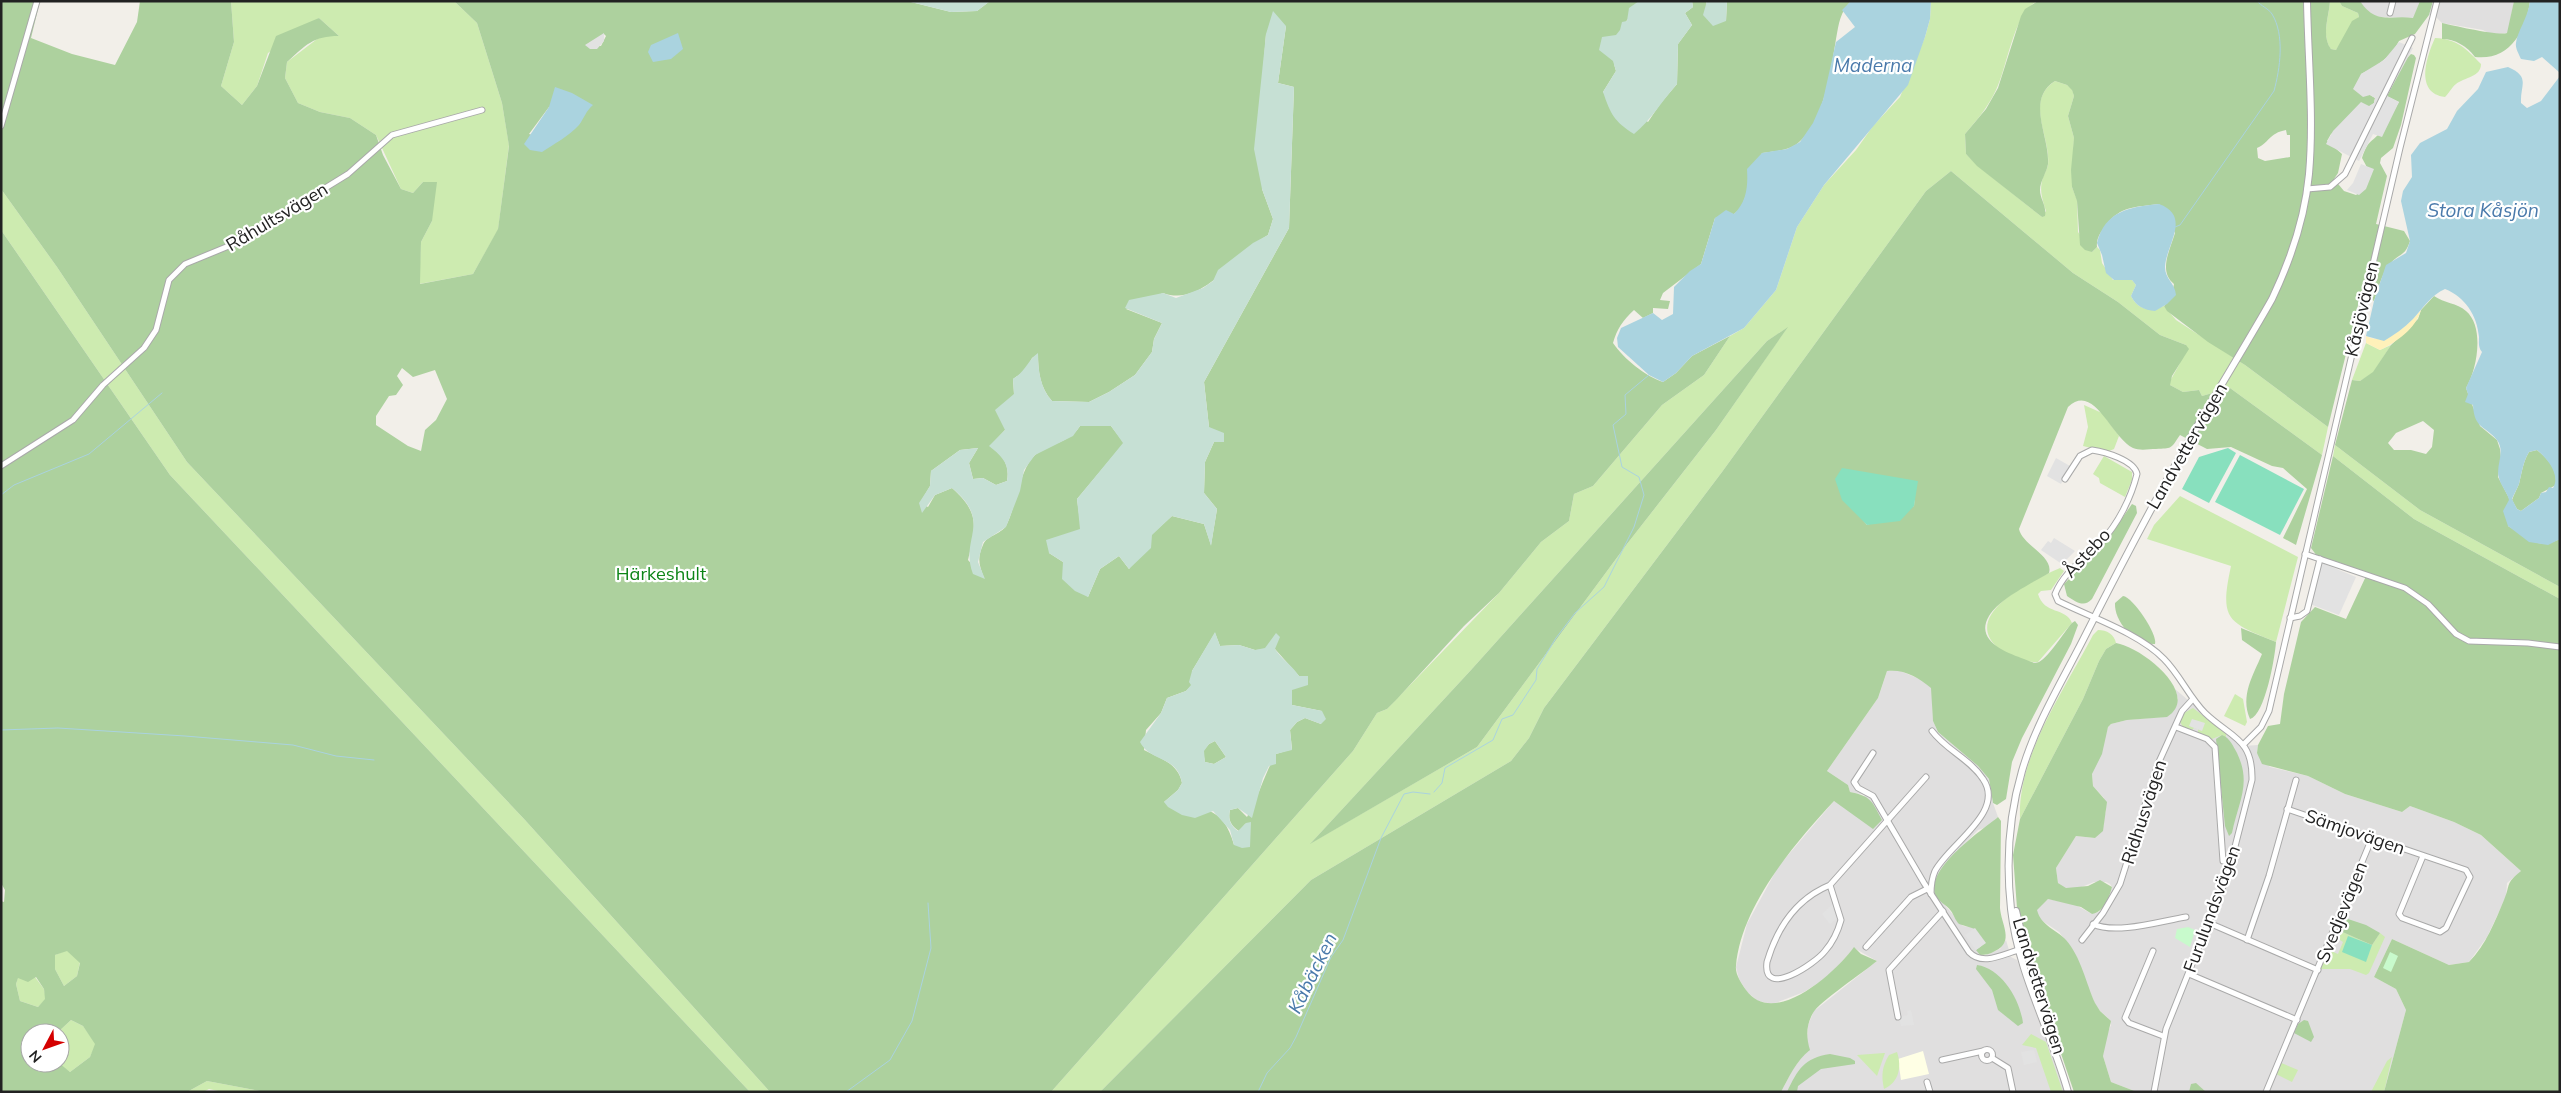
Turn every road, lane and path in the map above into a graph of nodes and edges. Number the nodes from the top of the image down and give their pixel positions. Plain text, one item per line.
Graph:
1 (37, 1) edge
2 (2307, 1) edge
3 (2393, 1) edge
4 (2437, 1) edge
5 (2390, 13) dead end
6 (2412, 38) dead end
7 (482, 110) dead end
8 (1, 126) edge
9 (2307, 189) junction
10 (1, 466) edge
11 (2064, 479) dead end
12 (2305, 554) junction
13 (2320, 559) junction
14 (2290, 618) junction
15 (2094, 619) junction
16 (2560, 647) edge
17 (2192, 700) junction
18 (2176, 727) junction
19 (1932, 731) dead end
20 (2244, 744) junction
21 (1873, 753) dead end
22 (1926, 776) dead end
23 (2296, 780) dead end
24 (2287, 809) junction
25 (1887, 820) junction
26 (2372, 838) junction
27 (2423, 856) junction
28 (2223, 861) dead end
29 (1830, 885) junction
30 (1929, 892) junction
31 (1943, 911) junction
32 (2186, 918) dead end
33 (2093, 924) junction
34 (2209, 924) junction
35 (2082, 940) dead end
36 (2247, 940) junction
37 (1866, 947) dead end
38 (2021, 949) junction
39 (2153, 952) dead end
40 (2318, 970) junction
41 (2189, 974) junction
42 (1898, 1017) dead end
43 (2297, 1020) junction
44 (2163, 1036) junction
45 (1942, 1060) dead end
46 (1927, 1082) dead end
47 (1930, 1092) edge
48 (2012, 1092) edge
49 (2068, 1092) edge
50 (2073, 1092) edge
51 (2154, 1092) edge
52 (2266, 1092) edge

1 - 8 street
2 - 9 street, Landvettervägen
3 - 5 street
4 - 12 street, Kåsjövägen
6 - 9 street
7 - 10 street, Råhultsvägen
9 - 15 street, Landvettervägen
11 - 15 street, Åstebo
12 - 13 street
12 - 14 street, Kåsjövägen
13 - 14 street
13 - 16 street
14 - 20 street, Kåsjövägen
15 - 17 street
15 - 38 street, Landvettervägen
17 - 18 street, Ridhusvägen
17 - 20 street
18 - 28 street
18 - 33 street, Ridhusvägen
19 - 30 street
20 - 34 street, Furulundsvägen
21 - 25 street
22 - 25 street
23 - 24 street
24 - 26 street, Sämjovägen
24 - 36 street
25 - 29 street
25 - 30 street
26 - 27 street, Sämjovägen
26 - 40 street, Svedjevägen
27 - 27 street, Sämjovägen
29 - 29 street
30 - 31 street
30 - 37 street
31 - 38 street
31 - 42 street
32 - 33 street
33 - 35 street, Ridhusvägen
34 - 36 street, Svedjevägen
34 - 41 street, Furulundsvägen
36 - 40 street, Svedjevägen
38 - 49 street, Landvettervägen
38 - 50 street, Landvettervägen
39 - 44 street
40 - 43 street
41 - 43 street
41 - 44 street, Furulundsvägen
43 - 52 street
44 - 51 street, Furulundsvägen
45 - 48 street
46 - 47 street

